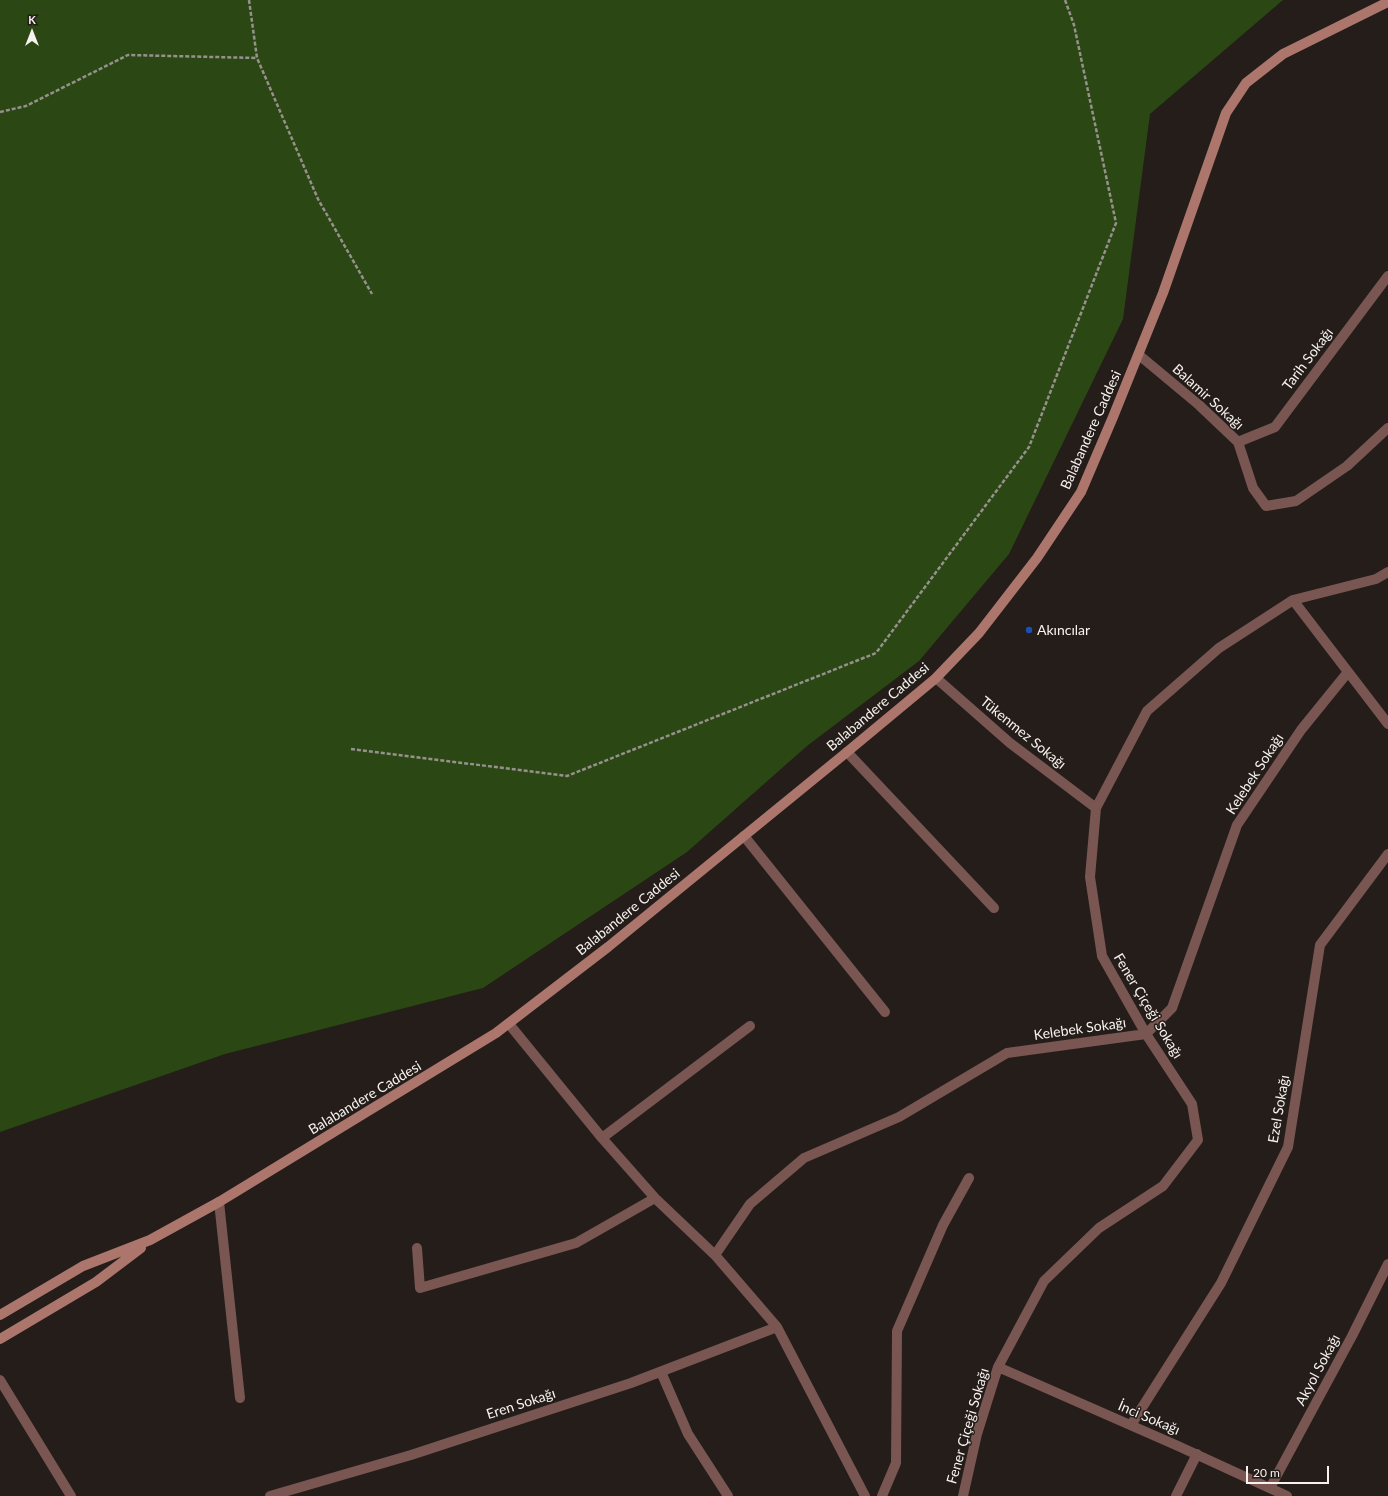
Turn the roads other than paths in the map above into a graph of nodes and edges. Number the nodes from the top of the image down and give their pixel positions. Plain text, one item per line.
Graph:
1 (1388, 2) edge
2 (1388, 276) edge
3 (1138, 355) junction
4 (1388, 428) edge
5 (1238, 442) junction
6 (1388, 572) edge
7 (1293, 600) junction
8 (1348, 672) junction
9 (936, 678) junction
10 (1388, 724) edge
11 (847, 752) junction
12 (1096, 808) junction
13 (744, 836) junction
14 (1388, 854) edge
15 (994, 908) dead end
16 (885, 1012) dead end
17 (509, 1024) junction
18 (750, 1026) dead end
19 (1146, 1034) junction
20 (602, 1138) junction
21 (969, 1178) dead end
22 (655, 1198) junction
23 (219, 1202) junction
24 (150, 1240) junction
25 (417, 1248) dead end
26 (715, 1255) junction
27 (1388, 1264) edge
28 (0, 1315) edge
29 (777, 1327) junction
30 (0, 1339) edge
31 (998, 1367) junction
32 (661, 1372) junction
33 (0, 1380) edge
34 (240, 1398) dead end
35 (1131, 1425) junction
36 (1197, 1454) junction
37 (1270, 1488) junction
38 (71, 1496) edge
39 (270, 1496) edge
40 (728, 1496) edge
41 (865, 1496) edge
42 (882, 1496) edge
43 (963, 1496) edge
44 (1176, 1496) edge
45 (1287, 1496) edge

1 - 3 main road, Balabandere Caddesi
2 - 5 street, Tarih Sokağı
3 - 5 street, Balamir Sokağı
3 - 9 main road, Balabandere Caddesi
4 - 5 street, Balamir Sokağı
6 - 7 street, Fener Çiçeği Sokağı
7 - 8 street
7 - 12 street, Fener Çiçeği Sokağı
8 - 10 street
8 - 19 street, Kelebek Sokağı
9 - 11 main road, Balabandere Caddesi
9 - 12 street, Tükenmez Sokağı
11 - 13 main road, Balabandere Caddesi
11 - 15 street
12 - 19 street, Fener Çiçeği Sokağı
13 - 16 street
13 - 17 main road, Balabandere Caddesi
14 - 35 street, Ezel Sokağı
17 - 20 street
17 - 23 main road, Balabandere Caddesi
18 - 20 street
19 - 26 street, Kelebek Sokağı
19 - 31 street, Fener Çiçeği Sokağı
20 - 22 street
21 - 42 street
22 - 25 street
22 - 26 street
23 - 24 main road, Balabandere Caddesi
23 - 34 street
24 - 28 main road
24 - 30 main road
26 - 29 street
27 - 37 street, Akyol Sokağı
29 - 32 street, Eren Sokağı
29 - 41 street
31 - 35 street, İnci Sokağı
31 - 43 street, Fener Çiçeği Sokağı
32 - 39 street, Eren Sokağı
32 - 40 street
33 - 38 street
35 - 36 street, İnci Sokağı
36 - 37 street, İnci Sokağı
36 - 44 street
37 - 45 street, İnci Sokağı

